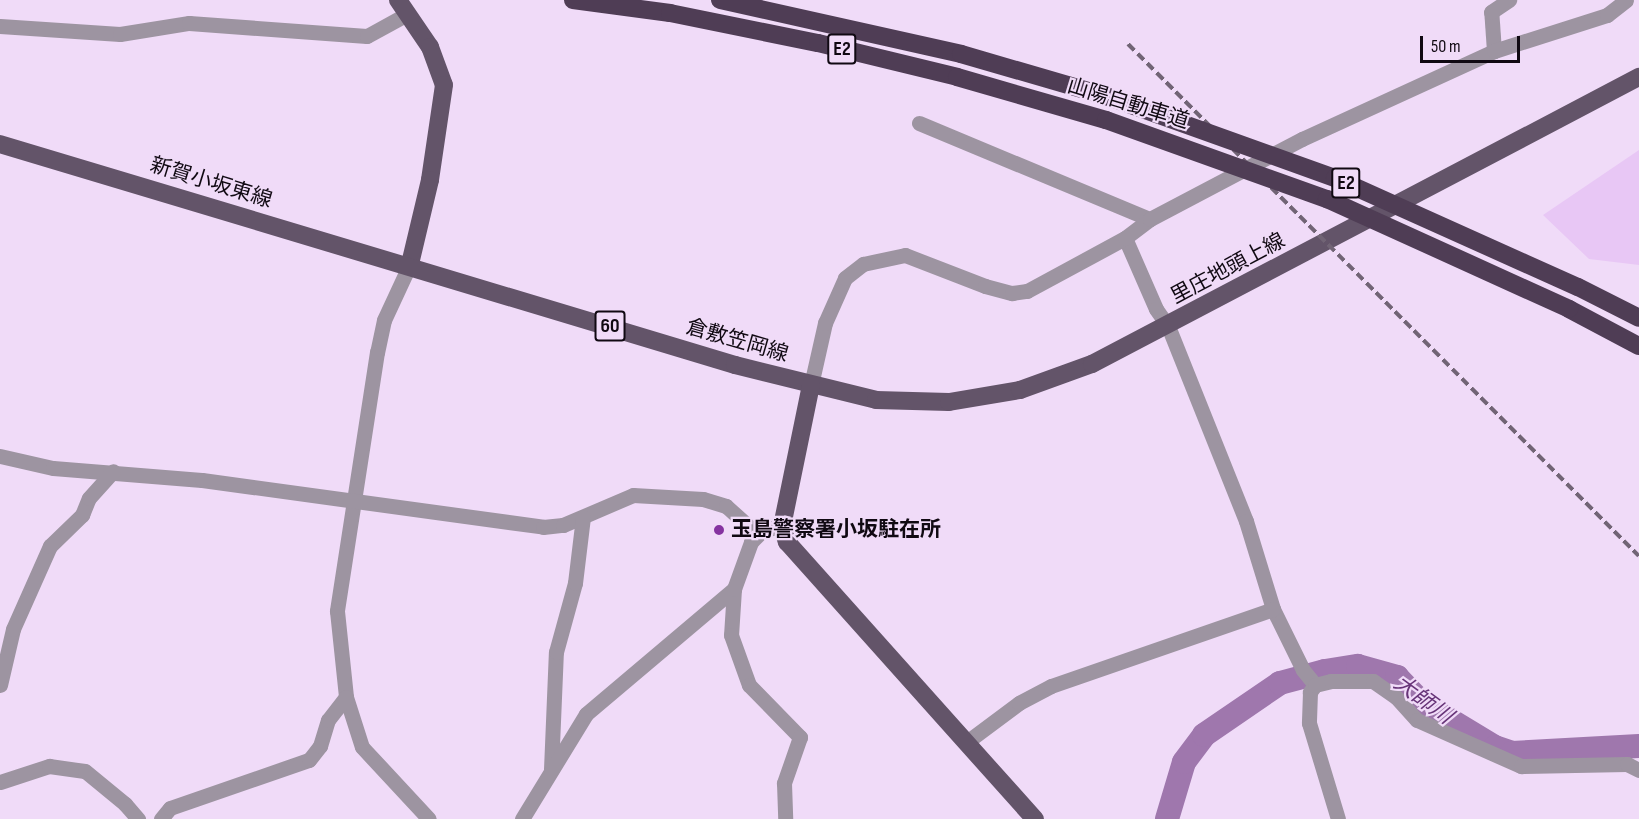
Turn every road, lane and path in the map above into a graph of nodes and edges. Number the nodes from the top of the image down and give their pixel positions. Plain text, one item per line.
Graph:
1 (573, 0) edge
2 (720, 0) edge
3 (1509, 0) edge
4 (1626, 0) edge
5 (403, 7) edge
6 (0, 26) edge
7 (1494, 51) junction
8 (1639, 77) edge
9 (919, 123) dead end
10 (0, 144) edge
11 (1150, 219) junction
12 (1125, 238) junction
13 (410, 264) junction
14 (1639, 318) edge
15 (1168, 326) junction
16 (1639, 345) edge
17 (811, 385) junction
18 (0, 456) edge
19 (113, 471) junction
20 (352, 498) junction
21 (583, 517) junction
22 (782, 526) junction
23 (757, 534) junction
24 (734, 589) junction
25 (1273, 609) junction
26 (1311, 680) junction
27 (0, 685) edge
28 (346, 697) junction
29 (968, 741) junction
30 (1639, 770) edge
31 (551, 772) junction
32 (0, 782) edge
33 (138, 819) edge
34 (161, 819) edge
35 (429, 819) edge
36 (522, 819) edge
37 (785, 819) edge
38 (1035, 819) edge
39 (1338, 819) edge

1 - 16 highway, 山陽自動車道 / E2, bridge
2 - 14 highway, 山陽自動車道 / E2, bridge
3 - 7 street
4 - 7 street
5 - 6 street
5 - 13 main road
7 - 11 street
8 - 15 main road, 里庄地頭上線
9 - 11 street
10 - 13 main road, 新賀小坂東線
11 - 12 street
12 - 15 street
12 - 17 street
13 - 17 main road, 倉敷笠岡線 / 60
13 - 20 street
15 - 17 main road, 里庄地頭上線
15 - 25 street
17 - 22 main road
18 - 19 street
19 - 20 street
19 - 27 street
20 - 21 street
20 - 28 street
21 - 23 street
21 - 31 street
22 - 23 street
22 - 29 main road
23 - 24 street
24 - 31 street
24 - 37 street
25 - 26 street
25 - 29 street
26 - 30 street
26 - 39 street
28 - 34 street
28 - 35 street
29 - 38 main road
31 - 36 street
32 - 33 street

